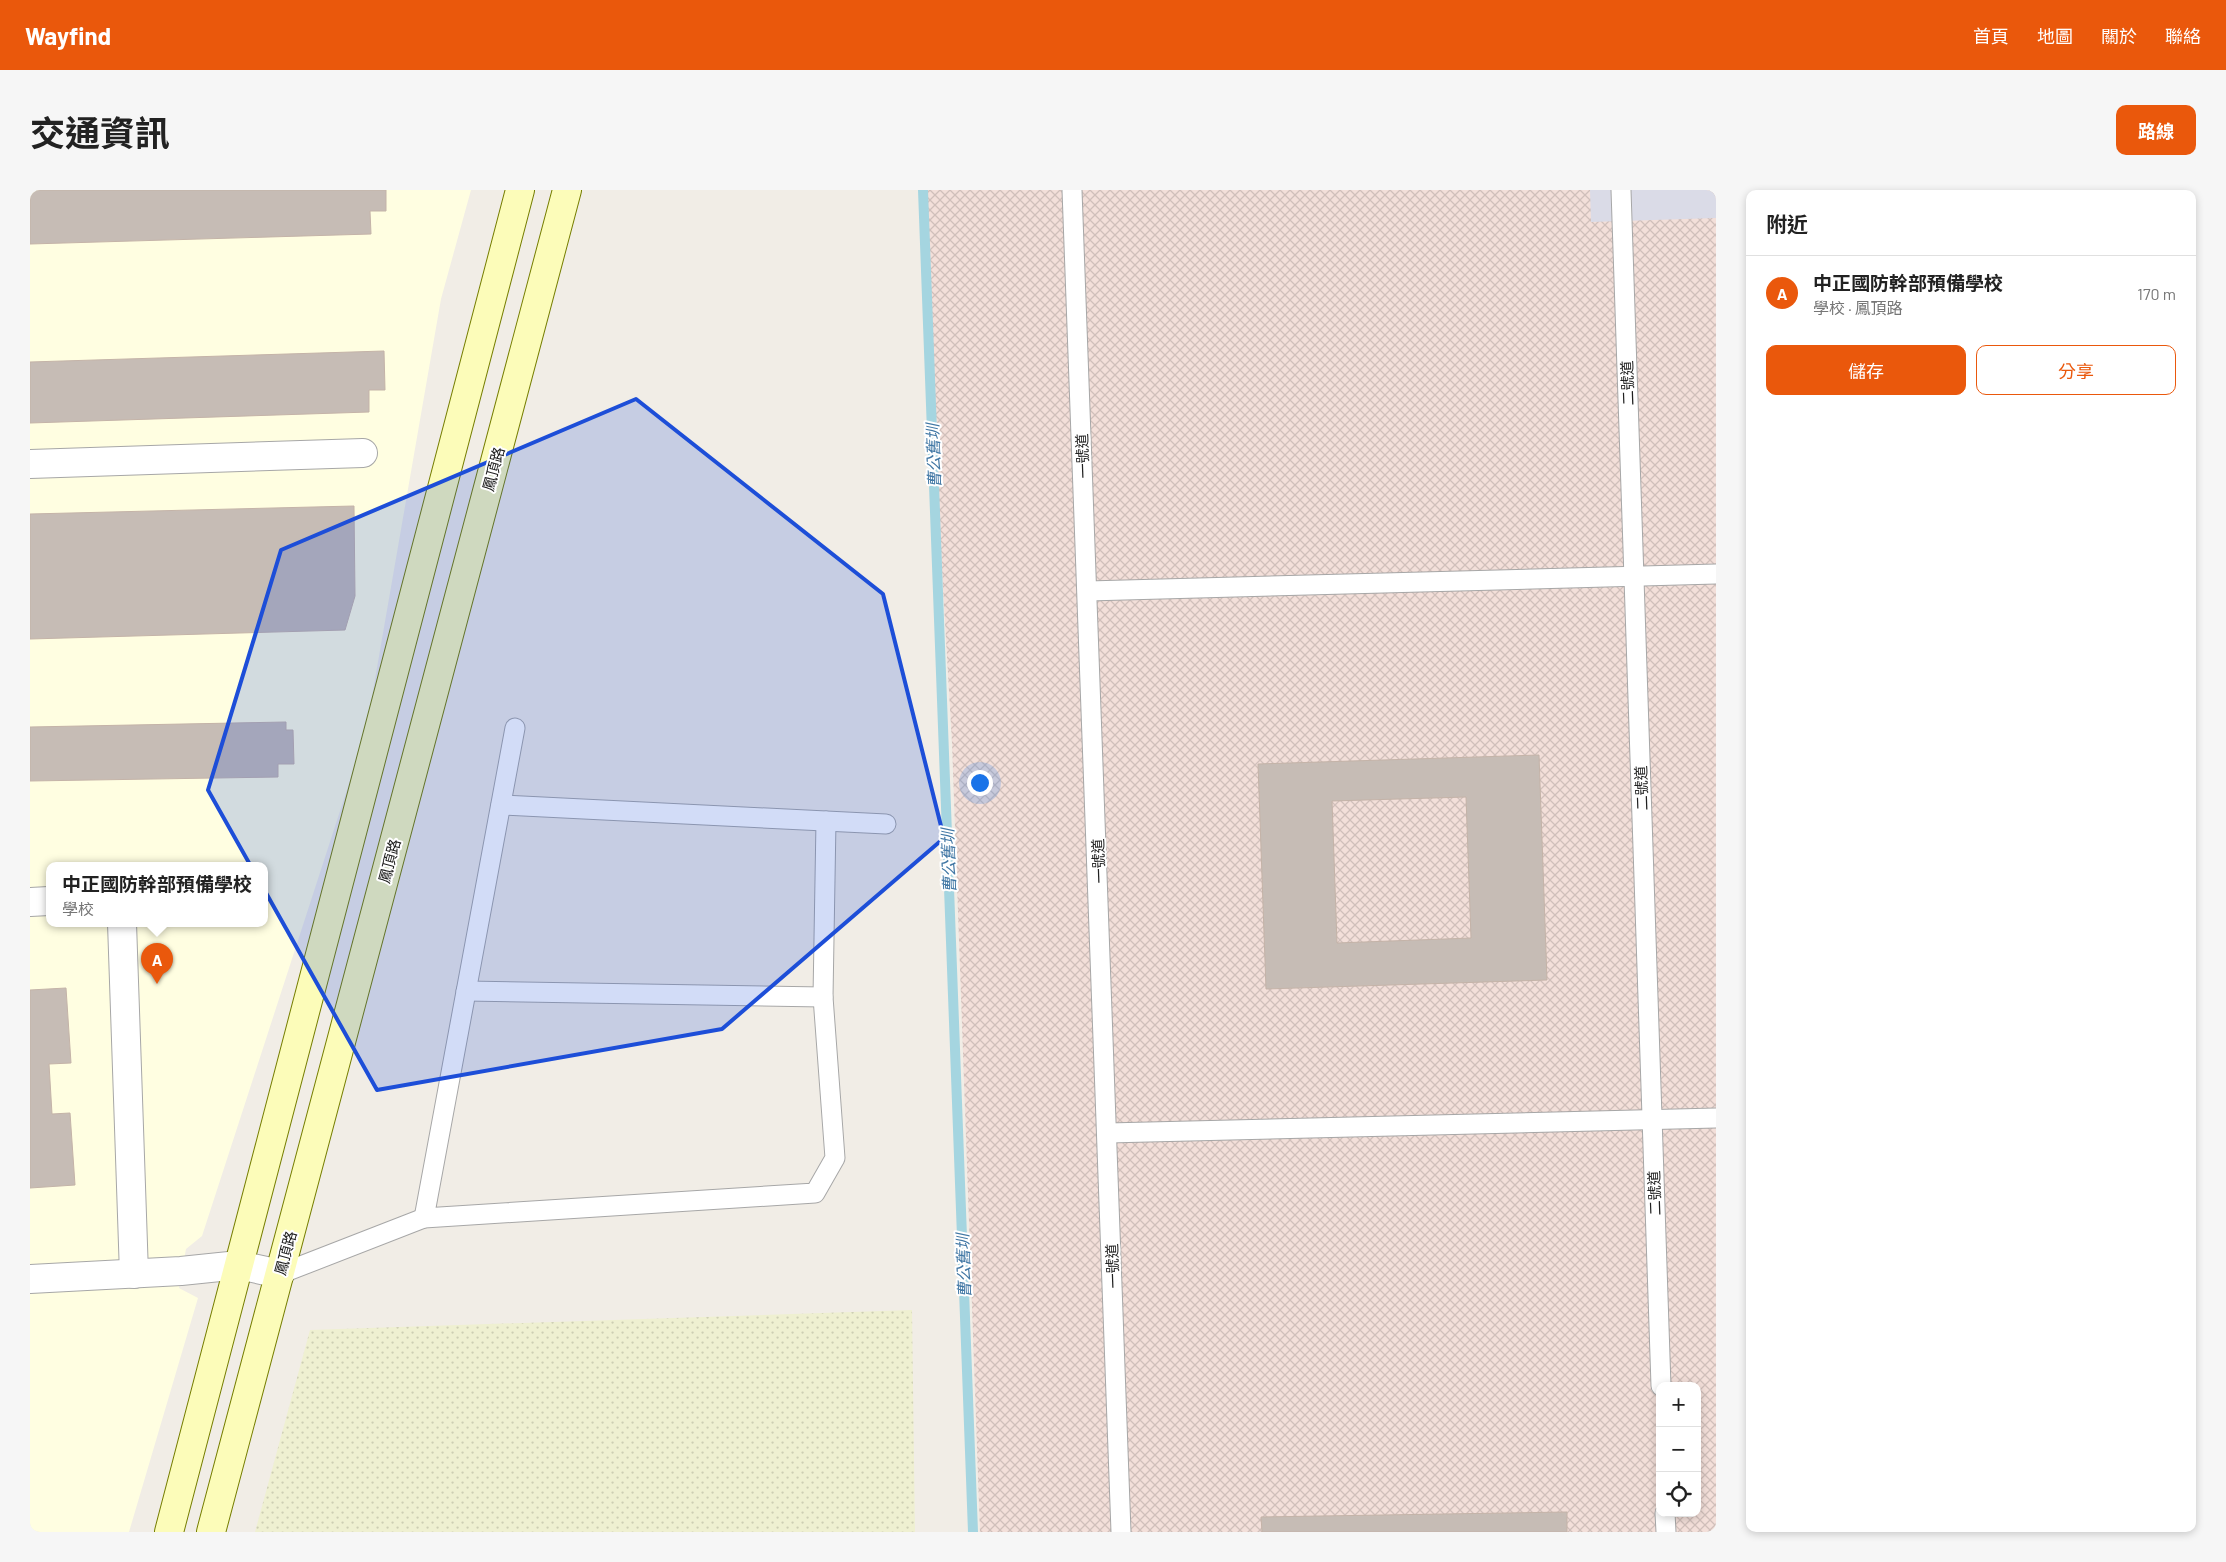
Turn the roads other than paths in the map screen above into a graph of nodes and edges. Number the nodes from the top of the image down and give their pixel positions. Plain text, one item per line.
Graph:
1 (520, 190) edge
2 (567, 190) edge
3 (1072, 190) edge
4 (1621, 190) edge
5 (363, 453) dead end
6 (30, 464) edge
7 (1716, 574) edge
8 (1634, 576) junction
9 (1088, 592) junction
10 (515, 728) dead end
11 (501, 805) junction
12 (826, 821) junction
13 (886, 824) dead end
14 (46, 901) edge
15 (30, 902) edge
16 (122, 927) edge
17 (466, 991) junction
18 (823, 997) junction
19 (1716, 1118) edge
20 (1652, 1120) junction
21 (1108, 1134) junction
22 (424, 1218) junction
23 (239, 1265) junction
24 (134, 1274) junction
25 (280, 1274) junction
26 (30, 1279) edge
27 (1661, 1382) edge
28 (1665, 1517) edge
29 (170, 1532) edge
30 (211, 1532) edge
31 (1121, 1532) edge
32 (1666, 1532) edge

1 - 23 main road
2 - 25 main road, 鳳頂路
3 - 9 lane, 一號道
4 - 8 lane, 二號道
5 - 6 street
7 - 8 lane
8 - 9 lane
8 - 20 lane, 二號道
9 - 21 lane, 一號道
10 - 11 lane
11 - 12 lane
11 - 17 lane
12 - 13 lane
12 - 18 lane
14 - 15 street
16 - 24 street
17 - 18 lane
17 - 22 lane
18 - 22 lane
19 - 20 lane
20 - 21 lane
20 - 27 lane, 二號道
21 - 31 lane, 一號道
22 - 25 lane
23 - 24 street
23 - 25 street
23 - 29 main road
24 - 26 street
25 - 30 main road, 鳳頂路
28 - 32 lane

